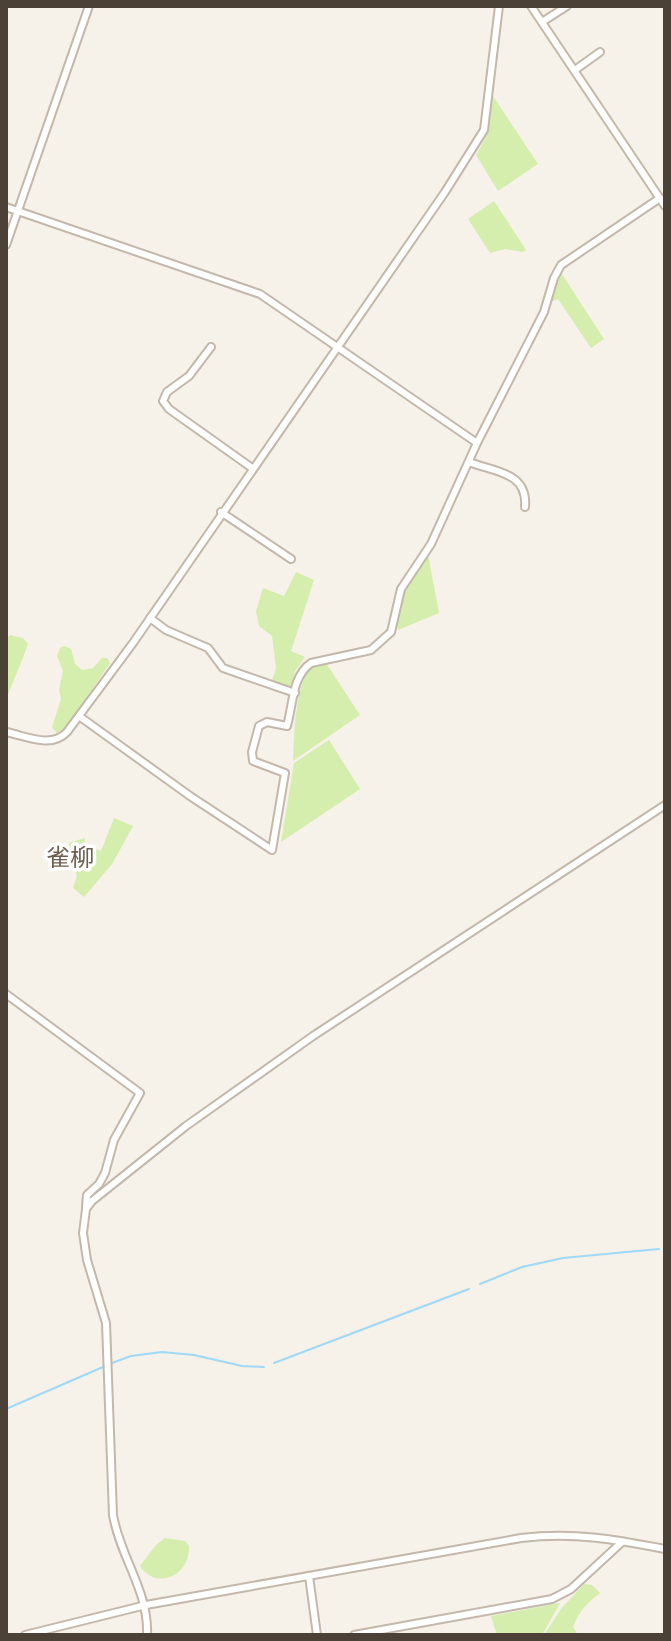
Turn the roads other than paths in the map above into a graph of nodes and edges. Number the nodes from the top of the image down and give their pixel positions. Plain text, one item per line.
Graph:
1 (89, 6) edge
2 (499, 6) edge
3 (531, 6) edge
4 (567, 6) edge
5 (542, 22) junction
6 (600, 52) dead end
7 (575, 70) junction
8 (660, 198) junction
9 (665, 206) edge
10 (6, 207) edge
11 (18, 211) junction
12 (6, 245) edge
13 (336, 346) junction
14 (211, 347) dead end
15 (477, 443) junction
16 (469, 462) junction
17 (252, 468) junction
18 (525, 507) dead end
19 (221, 512) junction
20 (291, 559) dead end
21 (150, 618) junction
22 (295, 693) junction
23 (79, 716) junction
24 (6, 732) edge
25 (665, 805) edge
26 (6, 994) edge
27 (86, 1209) junction
28 (622, 1542) junction
29 (665, 1549) edge
30 (309, 1576) junction
31 (146, 1605) junction
32 (25, 1635) edge
33 (147, 1635) edge
34 (317, 1635) edge
35 (354, 1635) edge

1 - 11 street
2 - 13 street
3 - 5 street
4 - 5 street
5 - 7 street
6 - 7 street
7 - 8 street
8 - 9 street
8 - 15 street
10 - 11 street
11 - 12 street
11 - 13 street
13 - 15 street
13 - 17 street
14 - 17 street
15 - 16 street
16 - 18 street
16 - 22 street
17 - 19 street
19 - 20 street
19 - 21 street
21 - 22 street
21 - 23 street
22 - 23 street
23 - 24 street
25 - 27 street
26 - 27 street
27 - 31 street
28 - 29 street
28 - 30 street
28 - 35 street
30 - 31 street
30 - 34 street
31 - 32 street
31 - 33 street

